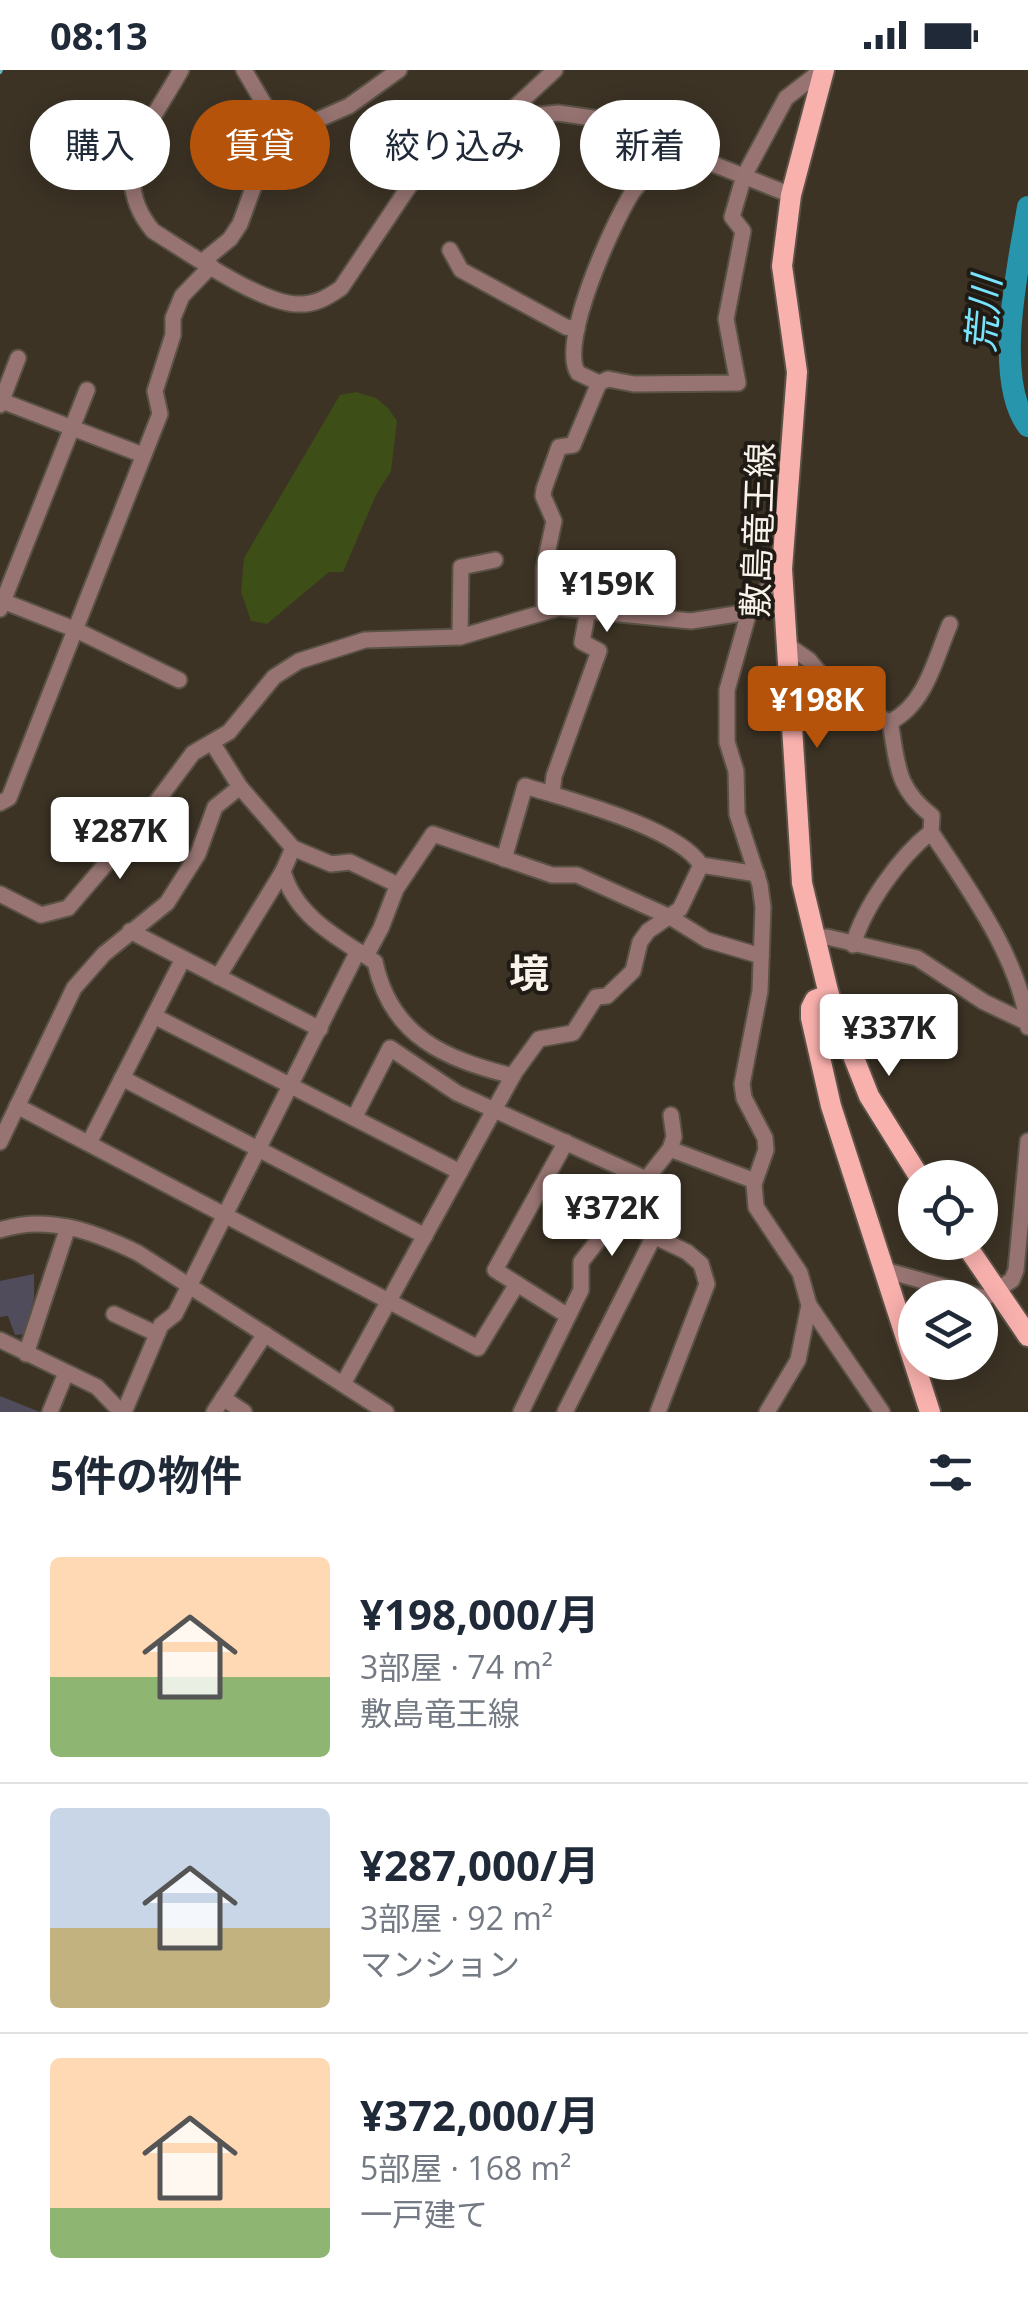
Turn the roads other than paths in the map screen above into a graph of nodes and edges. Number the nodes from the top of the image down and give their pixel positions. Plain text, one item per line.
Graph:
1 (182, 70) edge
2 (244, 70) edge
3 (399, 70) edge
4 (555, 70) edge
5 (823, 70) edge
6 (262, 100) edge
7 (522, 100) edge
8 (330, 114) edge
9 (720, 166) edge
10 (744, 176) junction
11 (252, 190) edge
12 (404, 190) edge
13 (635, 190) edge
14 (791, 194) junction
15 (450, 250) dead end
16 (206, 264) junction
17 (577, 329) junction
18 (18, 358) dead end
19 (599, 382) junction
20 (86, 390) dead end
21 (1, 400) edge
22 (72, 428) junction
23 (144, 454) junction
24 (494, 560) dead end
25 (782, 569) junction
26 (1, 603) edge
27 (588, 610) junction
28 (544, 611) junction
29 (750, 612) junction
30 (950, 624) dead end
31 (74, 629) junction
32 (460, 637) junction
33 (786, 644) junction
34 (180, 680) dead end
35 (890, 722) junction
36 (213, 744) junction
37 (240, 787) junction
38 (552, 794) junction
39 (0, 803) edge
40 (932, 832) junction
41 (292, 848) junction
42 (504, 859) junction
43 (700, 865) junction
44 (283, 871) junction
45 (758, 874) junction
46 (398, 886) junction
47 (0, 894) edge
48 (670, 916) junction
49 (130, 932) junction
50 (815, 938) junction
51 (853, 945) junction
52 (362, 953) junction
53 (761, 956) junction
54 (183, 959) junction
55 (218, 977) junction
56 (830, 996) junction
57 (154, 1016) junction
58 (1028, 1025) edge
59 (320, 1029) junction
60 (514, 1076) junction
61 (122, 1078) junction
62 (291, 1086) junction
63 (17, 1106) junction
64 (494, 1110) junction
65 (671, 1115) dead end
66 (354, 1118) junction
67 (1028, 1141) edge
68 (0, 1142) edge
69 (566, 1142) junction
70 (88, 1143) junction
71 (670, 1149) junction
72 (258, 1150) junction
73 (909, 1160) edge
74 (460, 1172) junction
75 (646, 1179) junction
76 (755, 1180) junction
77 (226, 1214) junction
78 (616, 1218) junction
79 (68, 1227) junction
80 (0, 1230) edge
81 (425, 1236) junction
82 (654, 1236) junction
83 (884, 1270) junction
84 (920, 1280) edge
85 (517, 1284) junction
86 (189, 1286) junction
87 (998, 1290) edge
88 (998, 1292) edge
89 (389, 1301) junction
90 (809, 1305) junction
91 (114, 1314) dead end
92 (568, 1316) junction
93 (1026, 1330) edge
94 (158, 1334) junction
95 (265, 1334) junction
96 (0, 1340) edge
97 (26, 1354) junction
98 (66, 1373) junction
99 (343, 1384) junction
100 (219, 1405) edge
101 (376, 1409) edge
102 (50, 1412) edge
103 (122, 1412) edge
104 (244, 1412) edge
105 (520, 1412) edge
106 (565, 1412) edge
107 (658, 1412) edge
108 (767, 1412) edge
109 (882, 1412) edge
110 (930, 1412) edge

1 - 16 street
2 - 6 street
3 - 8 street
4 - 7 street
5 - 10 street
5 - 14 main road, 敷島竜王線
9 - 10 street
10 - 14 street
10 - 19 street
11 - 16 street
12 - 16 street
13 - 17 street
14 - 25 main road, 敷島竜王線
15 - 17 street
16 - 23 street
17 - 19 street
18 - 21 street
19 - 28 street
20 - 22 street
21 - 22 street
22 - 23 street
22 - 26 street
23 - 31 street
24 - 32 street
25 - 29 street
25 - 33 main road, 敷島竜王線
26 - 31 street
27 - 28 street
27 - 29 street
27 - 38 street
28 - 32 street
29 - 45 street
30 - 35 street
31 - 34 street
31 - 39 street
32 - 36 street
33 - 35 street
33 - 50 main road, 敷島竜王線
35 - 40 street
36 - 37 street
36 - 47 street
37 - 41 street
37 - 49 street
38 - 42 street
38 - 43 street
40 - 51 street
40 - 58 street
41 - 44 street
41 - 46 street
42 - 46 street
42 - 48 street
43 - 45 street
43 - 48 street
44 - 52 street
44 - 55 street
45 - 53 street
46 - 52 street
48 - 53 street
48 - 60 street
49 - 54 street
49 - 63 street
50 - 51 street
50 - 56 main road, 敷島竜王線
51 - 58 street
52 - 59 street
52 - 60 street
53 - 76 street
54 - 55 street
54 - 57 street
55 - 59 street
56 - 73 main road, 敷島竜王線
56 - 83 main road
57 - 61 street
57 - 62 street
59 - 62 street
60 - 64 street
61 - 70 street
61 - 72 street
62 - 66 street
62 - 72 street
63 - 68 street
63 - 70 street
64 - 66 street
64 - 69 street
64 - 74 street
65 - 71 street
66 - 74 street
67 - 87 street
69 - 75 street
69 - 85 street
70 - 77 street
71 - 75 street
71 - 76 street
72 - 77 street
72 - 81 street
74 - 81 street
75 - 78 street
76 - 90 street
77 - 86 street
77 - 89 street
78 - 82 street
78 - 92 street
79 - 80 street
79 - 86 street
79 - 97 street
81 - 89 street
82 - 106 street
82 - 107 street
83 - 84 street
83 - 110 main road
85 - 89 street
85 - 92 street
86 - 94 street
86 - 95 street
88 - 93 main road
89 - 99 street
90 - 108 street
90 - 109 street
91 - 94 street
92 - 105 street
94 - 103 street
95 - 99 street
95 - 100 street
96 - 97 street
97 - 98 street
98 - 102 street
98 - 103 street
99 - 101 street
100 - 104 street

